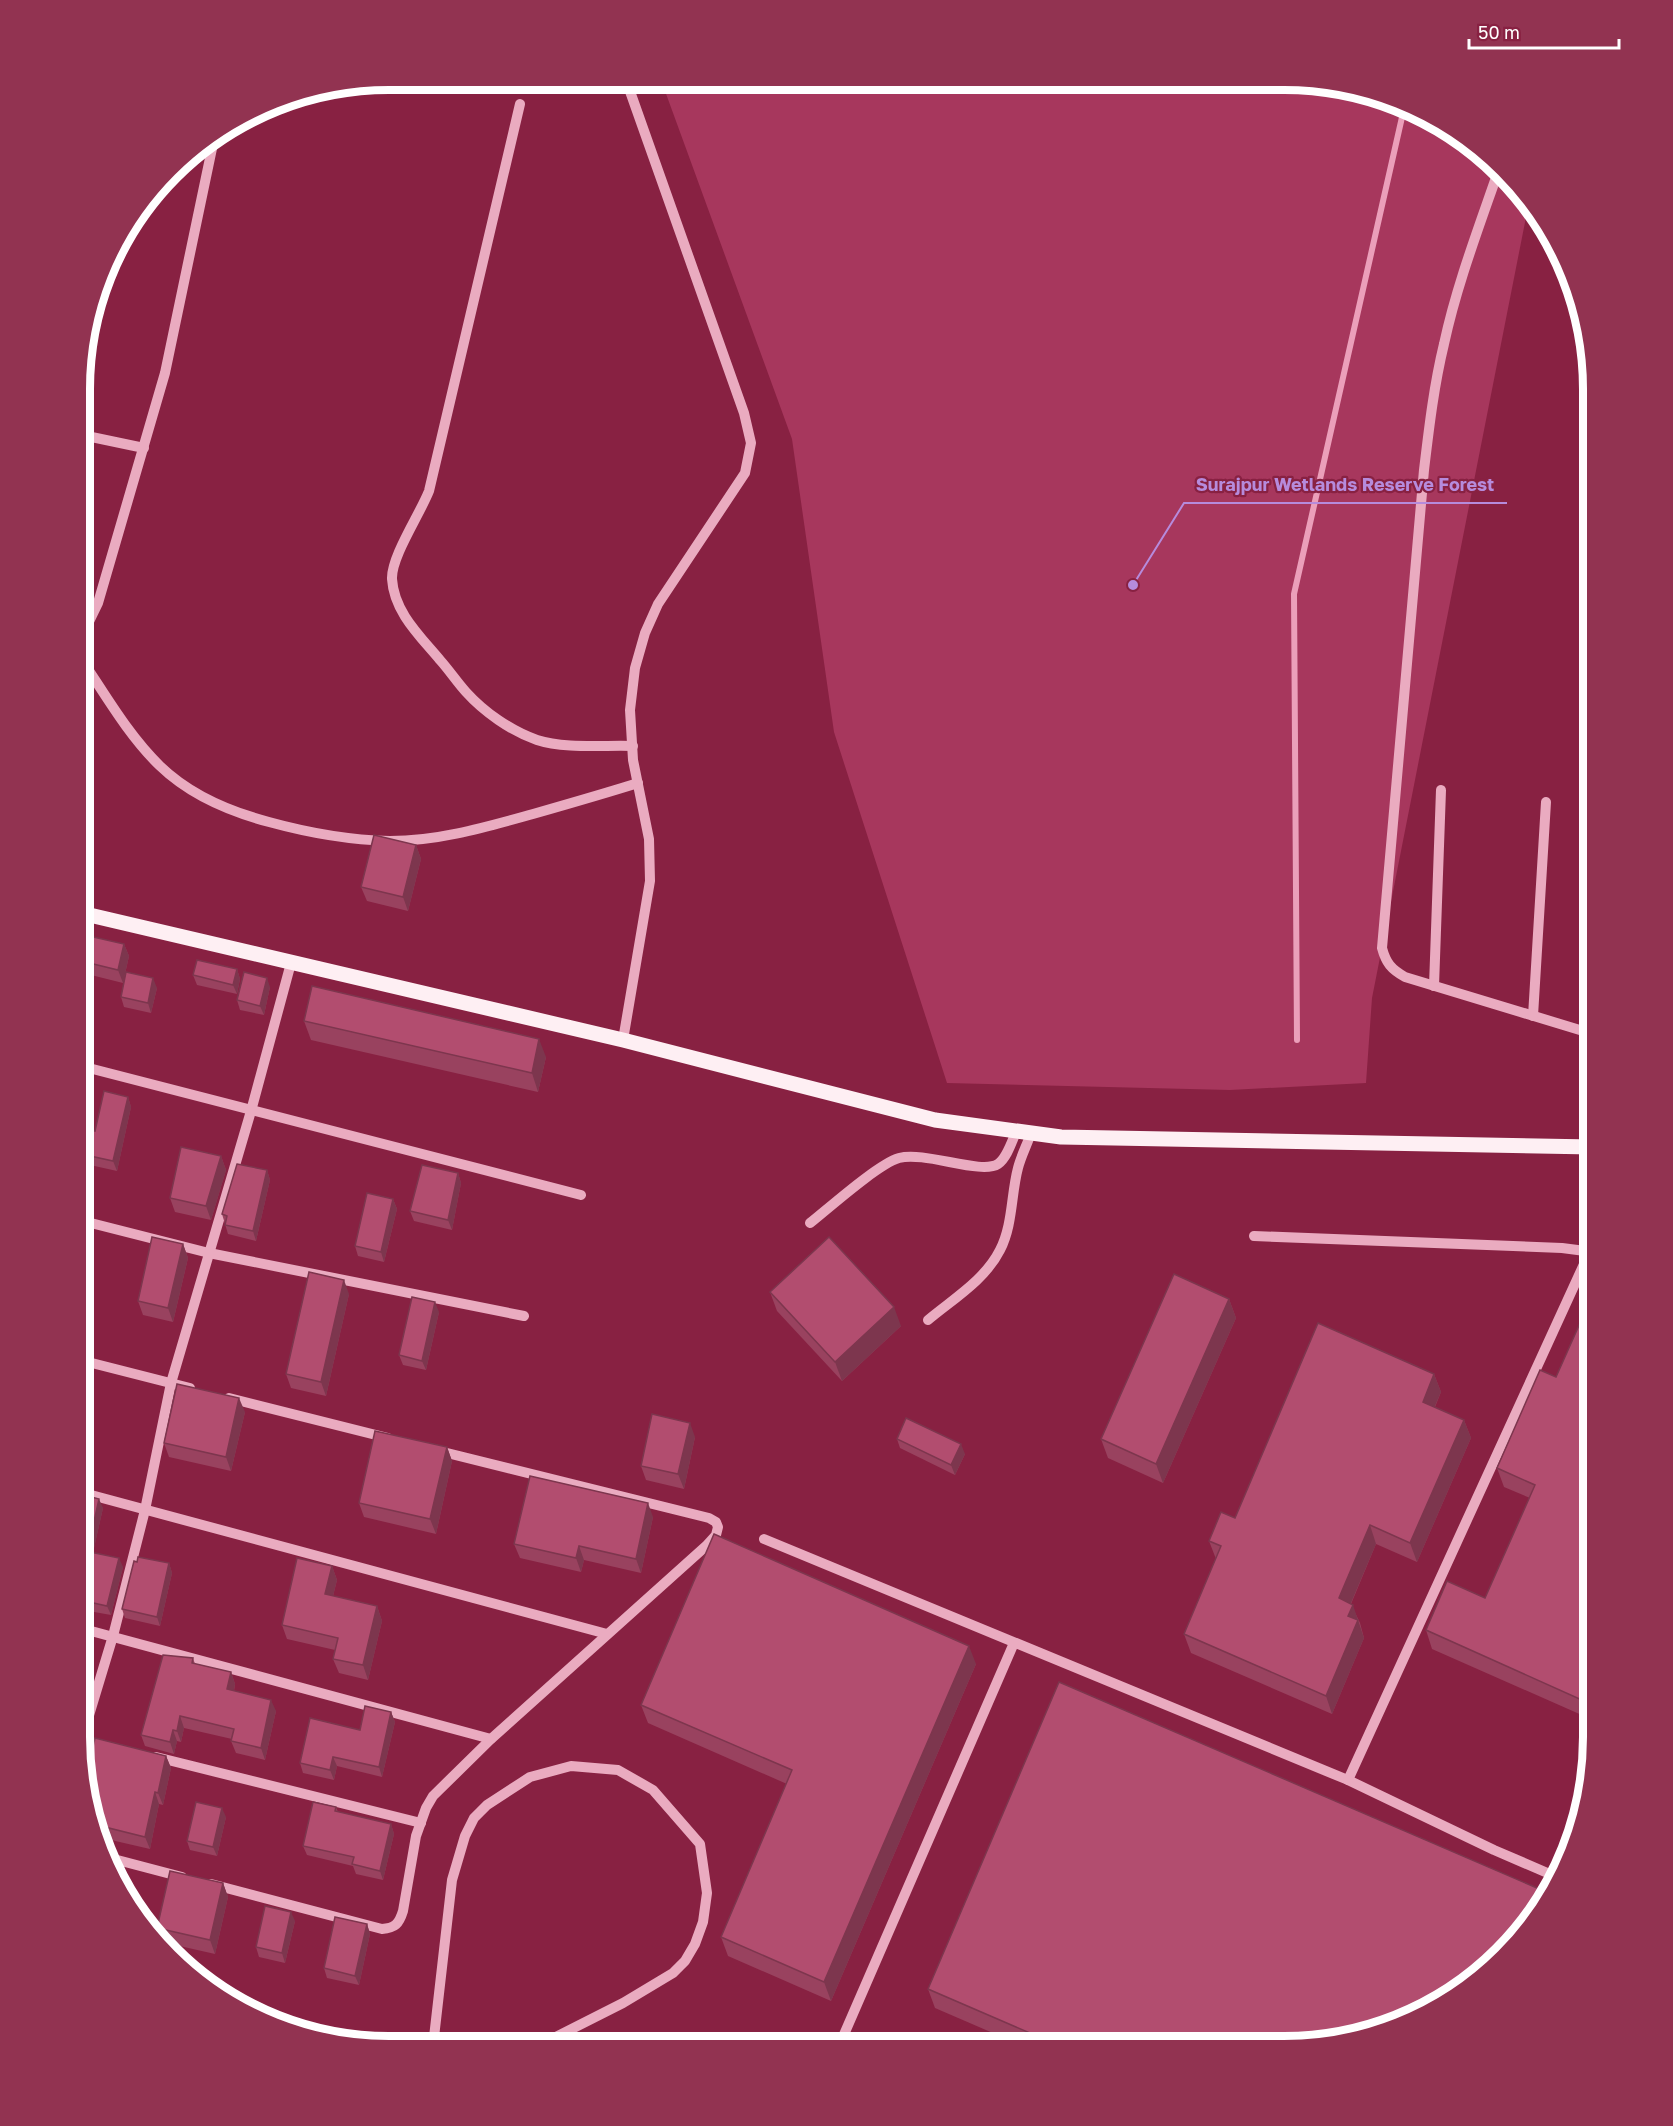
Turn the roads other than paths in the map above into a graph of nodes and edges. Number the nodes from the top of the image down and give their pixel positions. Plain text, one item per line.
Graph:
1 (630, 90) edge
2 (520, 104) dead end
3 (212, 148) edge
4 (1496, 177) edge
5 (90, 437) edge
6 (144, 448) junction
7 (90, 620) edge
8 (90, 672) edge
9 (633, 746) junction
10 (638, 783) junction
11 (1441, 790) dead end
12 (1546, 802) dead end
13 (90, 915) edge
14 (291, 963) junction
15 (1434, 986) junction
16 (1533, 1016) junction
17 (1583, 1031) edge
18 (623, 1040) junction
19 (90, 1068) edge
20 (251, 1111) junction
21 (1023, 1132) junction
22 (1583, 1147) edge
23 (581, 1195) dead end
24 (90, 1223) edge
25 (810, 1223) dead end
26 (1254, 1236) dead end
27 (1583, 1251) edge
28 (209, 1253) junction
29 (1583, 1271) edge
30 (524, 1316) dead end
31 (928, 1320) dead end
32 (90, 1363) edge
33 (171, 1383) junction
34 (205, 1392) edge
35 (217, 1395) edge
36 (400, 1441) edge
37 (423, 1447) edge
38 (90, 1495) edge
39 (145, 1510) junction
40 (764, 1539) dead end
41 (90, 1630) edge
42 (607, 1634) junction
43 (113, 1636) junction
44 (1014, 1643) junction
45 (90, 1719) edge
46 (491, 1739) junction
47 (150, 1755) edge
48 (1348, 1780) junction
49 (421, 1823) junction
50 (117, 1860) edge
51 (1549, 1874) edge
52 (434, 2036) edge
53 (558, 2036) edge
54 (843, 2036) edge

1 - 9 street
2 - 9 street
3 - 6 street
4 - 15 street
5 - 6 street
6 - 7 street
8 - 10 street
9 - 10 street
10 - 18 street
11 - 15 street
12 - 16 street
13 - 14 main road
14 - 18 main road
14 - 20 street
15 - 16 street
16 - 17 street
18 - 21 main road
19 - 20 street
20 - 23 street
20 - 28 street
21 - 22 main road
21 - 25 street
21 - 31 street
24 - 28 street
26 - 27 street
28 - 30 street
28 - 33 street
29 - 48 street
32 - 33 street
33 - 34 street
33 - 39 street
35 - 36 street
37 - 42 street
38 - 39 street
39 - 42 street
39 - 43 street
40 - 44 street
41 - 43 street
42 - 46 street
43 - 45 street
43 - 46 street
44 - 48 street
44 - 54 street
46 - 49 street
47 - 49 street
48 - 51 street
49 - 50 street
52 - 53 street

